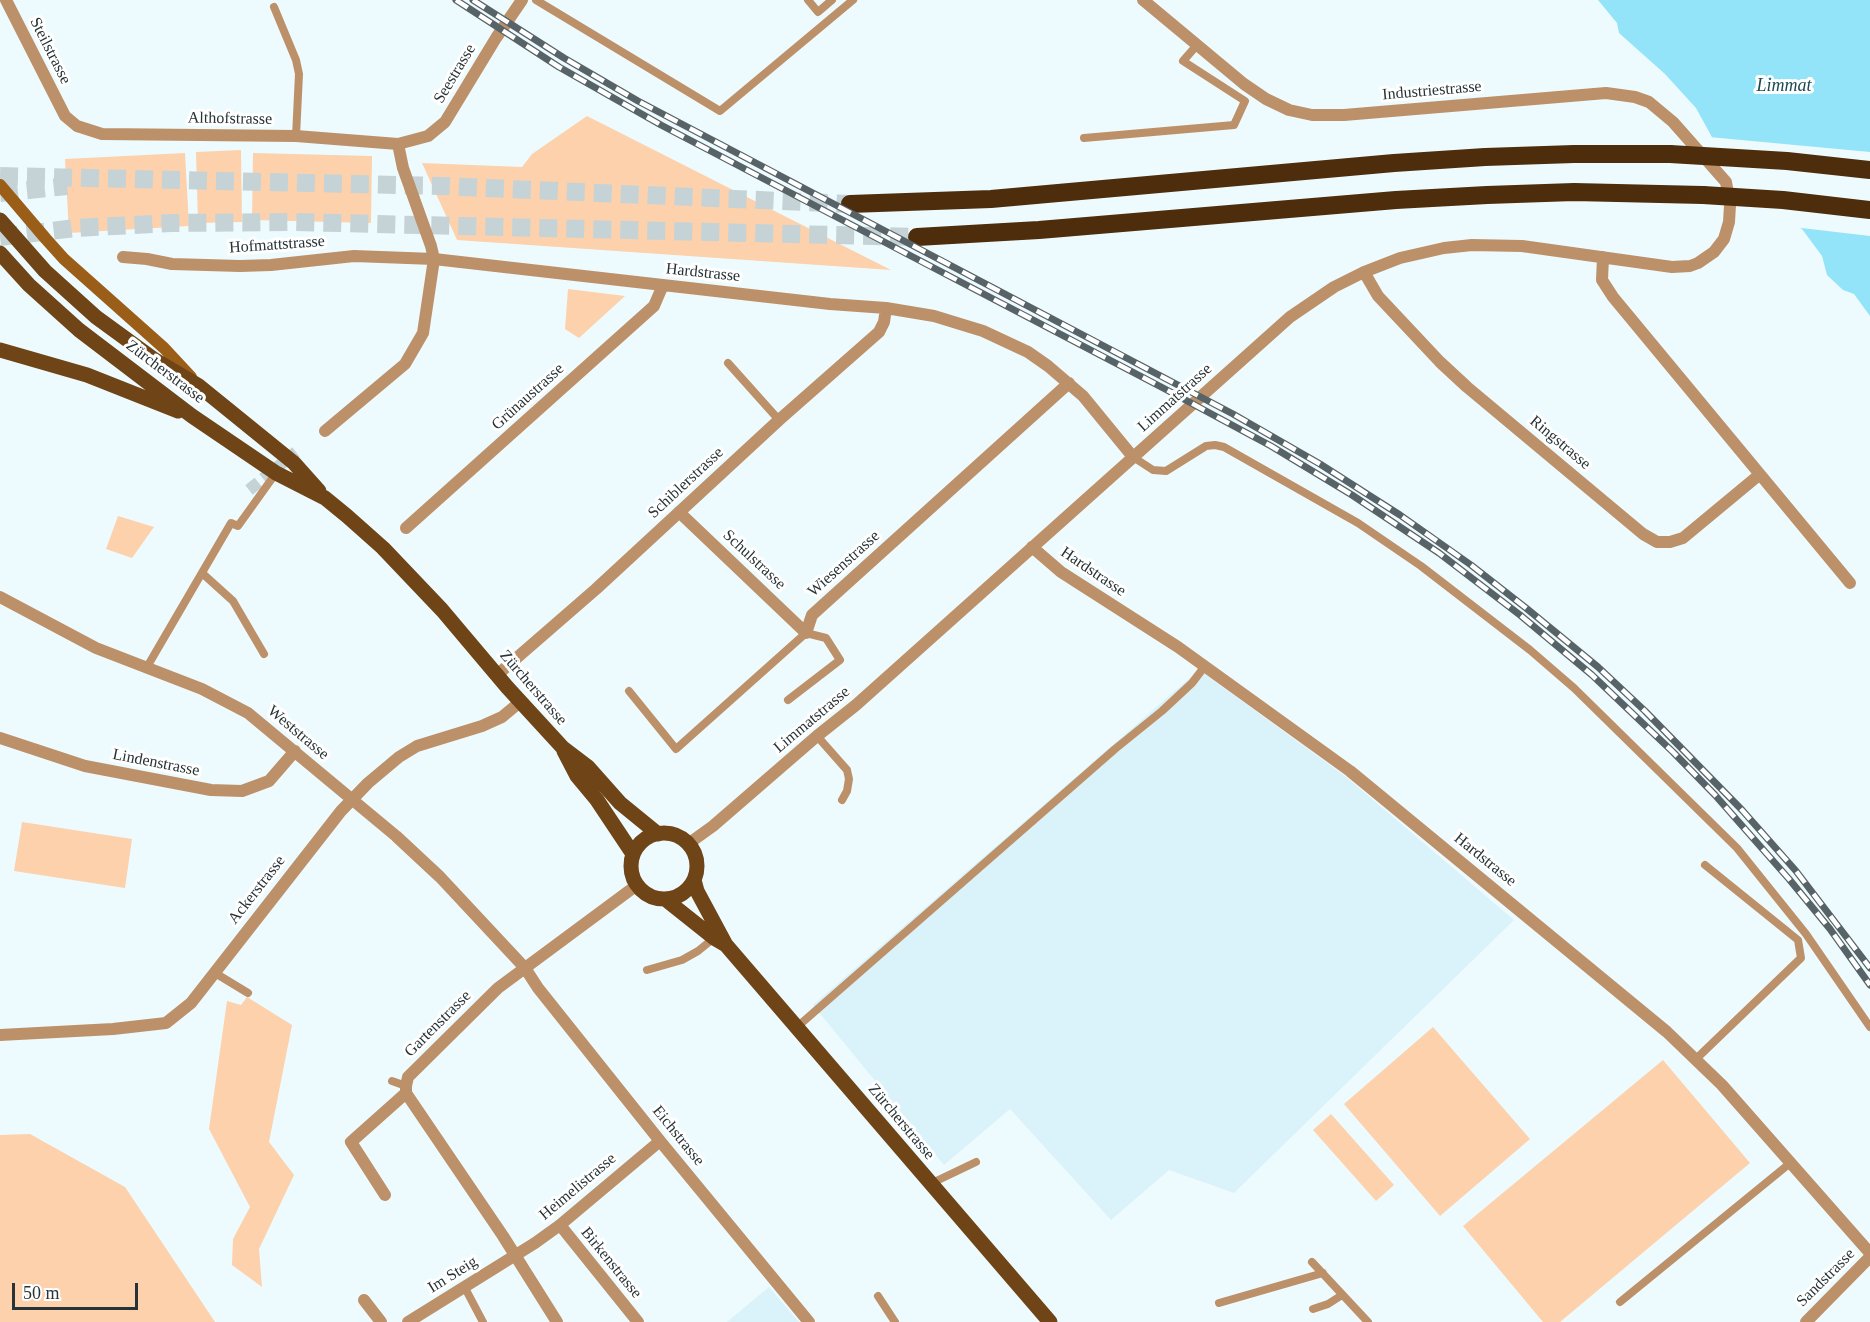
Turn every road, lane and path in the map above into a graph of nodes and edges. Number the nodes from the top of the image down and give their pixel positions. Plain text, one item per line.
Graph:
1 (6, 0) edge
2 (522, 0) edge
3 (536, 0) edge
4 (808, 0) edge
5 (832, 0) edge
6 (853, 0) edge
7 (1143, 0) edge
8 (274, 7) dead end
9 (1197, 45) junction
10 (65, 116) joint
11 (296, 136) junction
12 (1084, 138) dead end
13 (398, 144) junction
14 (1870, 170) edge
15 (1726, 182) joint
16 (0, 185) edge
17 (850, 204) tunnel mouth
18 (1870, 210) edge
19 (0, 220) edge
20 (917, 237) tunnel mouth
21 (0, 253) edge
22 (123, 257) dead end
23 (1603, 257) junction
24 (434, 260) junction
25 (1364, 272) junction
26 (663, 285) junction
27 (886, 308) junction
28 (7, 351) edge
29 (728, 363) dead end
30 (1069, 382) junction
31 (199, 386) junction
32 (192, 416) junction
33 (779, 420) junction
34 (325, 431) dead end
35 (1133, 458) junction
36 (276, 473) junction
37 (1759, 475) junction
38 (325, 498) junction
39 (679, 512) junction
40 (406, 528) dead end
41 (1032, 547) junction
42 (202, 573) junction
43 (1850, 583) dead end
44 (0, 597) edge
45 (806, 633) junction
46 (264, 654) dead end
47 (1205, 666) junction
48 (147, 667) junction
49 (497, 675) junction
50 (629, 692) dead end
51 (789, 700) dead end
52 (520, 702) junction
53 (817, 736) junction
54 (0, 738) edge
55 (563, 748) junction
56 (296, 752) junction
57 (352, 799) junction
58 (842, 800) dead end
59 (658, 834) junction
60 (688, 844) junction
61 (633, 854) junction
62 (1705, 865) dead end
63 (694, 880) junction
64 (637, 885) junction
65 (666, 899) junction
66 (720, 942) junction
67 (525, 968) junction
68 (647, 970) dead end
69 (215, 973) junction
70 (248, 993) dead end
71 (1870, 1026) edge
72 (796, 1027) junction
73 (0, 1035) edge
74 (1696, 1059) junction
75 (392, 1082) dead end
76 (406, 1090) junction
77 (660, 1141) junction
78 (976, 1162) dead end
79 (1789, 1164) junction
80 (930, 1184) junction
81 (386, 1195) dead end
82 (560, 1225) junction
83 (1870, 1255) edge
84 (515, 1256) junction
85 (1312, 1262) dead end
86 (1323, 1273) junction
87 (465, 1288) junction
88 (1342, 1295) junction
89 (878, 1296) dead end
90 (364, 1300) dead end
91 (1620, 1302) dead end
92 (1219, 1303) dead end
93 (1313, 1309) dead end
94 (381, 1322) edge
95 (408, 1322) edge
96 (483, 1322) edge
97 (557, 1322) edge
98 (638, 1322) edge
99 (809, 1322) edge
100 (895, 1322) edge
101 (1050, 1322) edge
102 (1368, 1322) edge
103 (1806, 1322) edge

1 - 10 street, Steilstrasse
2 - 13 street, Seestrasse
3 - 6 lane
4 - 5 lane
7 - 9 street, Industriestrasse
8 - 11 lane
9 - 12 lane
9 - 15 street, Industriestrasse
10 - 11 street, Althofstrasse
11 - 13 street, Althofstrasse
13 - 24 street
14 - 17 highway, bridge
15 - 23 street, Limmatstrasse
16 - 31 main road, Zürcherstrasse
18 - 20 highway, bridge
19 - 31 main road, Zürcherstrasse
21 - 32 main road, Zürcherstrasse
22 - 24 street, Hofmattstrasse
23 - 25 street, Limmatstrasse
23 - 37 street
24 - 26 street, Hardstrasse
24 - 34 street
25 - 35 street, Limmatstrasse
25 - 37 street, Ringstrasse
26 - 27 street, Hardstrasse
26 - 40 street, Grünaustrasse
27 - 30 street, Hardstrasse
27 - 33 street, Schiblerstrasse
28 - 32 main road
29 - 33 lane
30 - 35 street, Hardstrasse
30 - 45 street, Wiesenstrasse
31 - 38 main road, Zürcherstrasse
32 - 36 main road, Zürcherstrasse
33 - 39 street, Schiblerstrasse
35 - 41 street, Limmatstrasse
35 - 71 lane
36 - 38 main road, Zürcherstrasse
36 - 42 lane
37 - 43 street
38 - 49 main road, Zürcherstrasse
39 - 45 street, Schulstrasse
39 - 49 street, Schiblerstrasse
41 - 47 street, Hardstrasse
41 - 53 street, Limmatstrasse
42 - 46 lane
42 - 48 lane
44 - 48 street, Weststrasse
45 - 50 lane, Wiesenstrasse
45 - 51 lane
47 - 72 lane
47 - 74 street, Hardstrasse
48 - 56 street, Weststrasse
49 - 52 main road, Zürcherstrasse
52 - 55 main road, Zürcherstrasse
52 - 57 street, Ackerstrasse
53 - 58 lane
53 - 60 street, Limmatstrasse
54 - 56 street, Lindenstrasse
55 - 59 main road, Zürcherstrasse
55 - 61 main road, Zürcherstrasse
56 - 57 street, Weststrasse
57 - 67 street, Weststrasse
57 - 69 street, Ackerstrasse
59 - 60 main road
59 - 61 main road
60 - 63 main road
61 - 64 main road
62 - 74 lane
63 - 65 main road
63 - 66 main road, Zürcherstrasse
64 - 65 main road
64 - 67 street, Gartenstrasse
65 - 66 main road, Zürcherstrasse
66 - 68 lane
66 - 72 main road, Zürcherstrasse
67 - 76 street, Gartenstrasse
67 - 77 street, Eichstrasse
69 - 70 lane
69 - 73 street, Ackerstrasse
72 - 80 main road, Zürcherstrasse
74 - 79 street, Hardstrasse
75 - 76 lane
76 - 81 street, Gartenstrasse
76 - 84 street
77 - 82 street, Heimelistrasse
77 - 99 street, Eichstrasse
78 - 80 lane
79 - 83 street, Hardstrasse
79 - 91 lane
80 - 101 main road, Zürcherstrasse
82 - 84 street, Heimelistrasse
82 - 98 street, Birkenstrasse
83 - 103 street, Sandstrasse
84 - 87 street, Im Steig
84 - 97 street
85 - 86 lane
86 - 88 lane
86 - 92 lane
87 - 95 street, Im Steig
87 - 96 lane
88 - 93 lane
88 - 102 lane
89 - 100 lane
90 - 94 street

